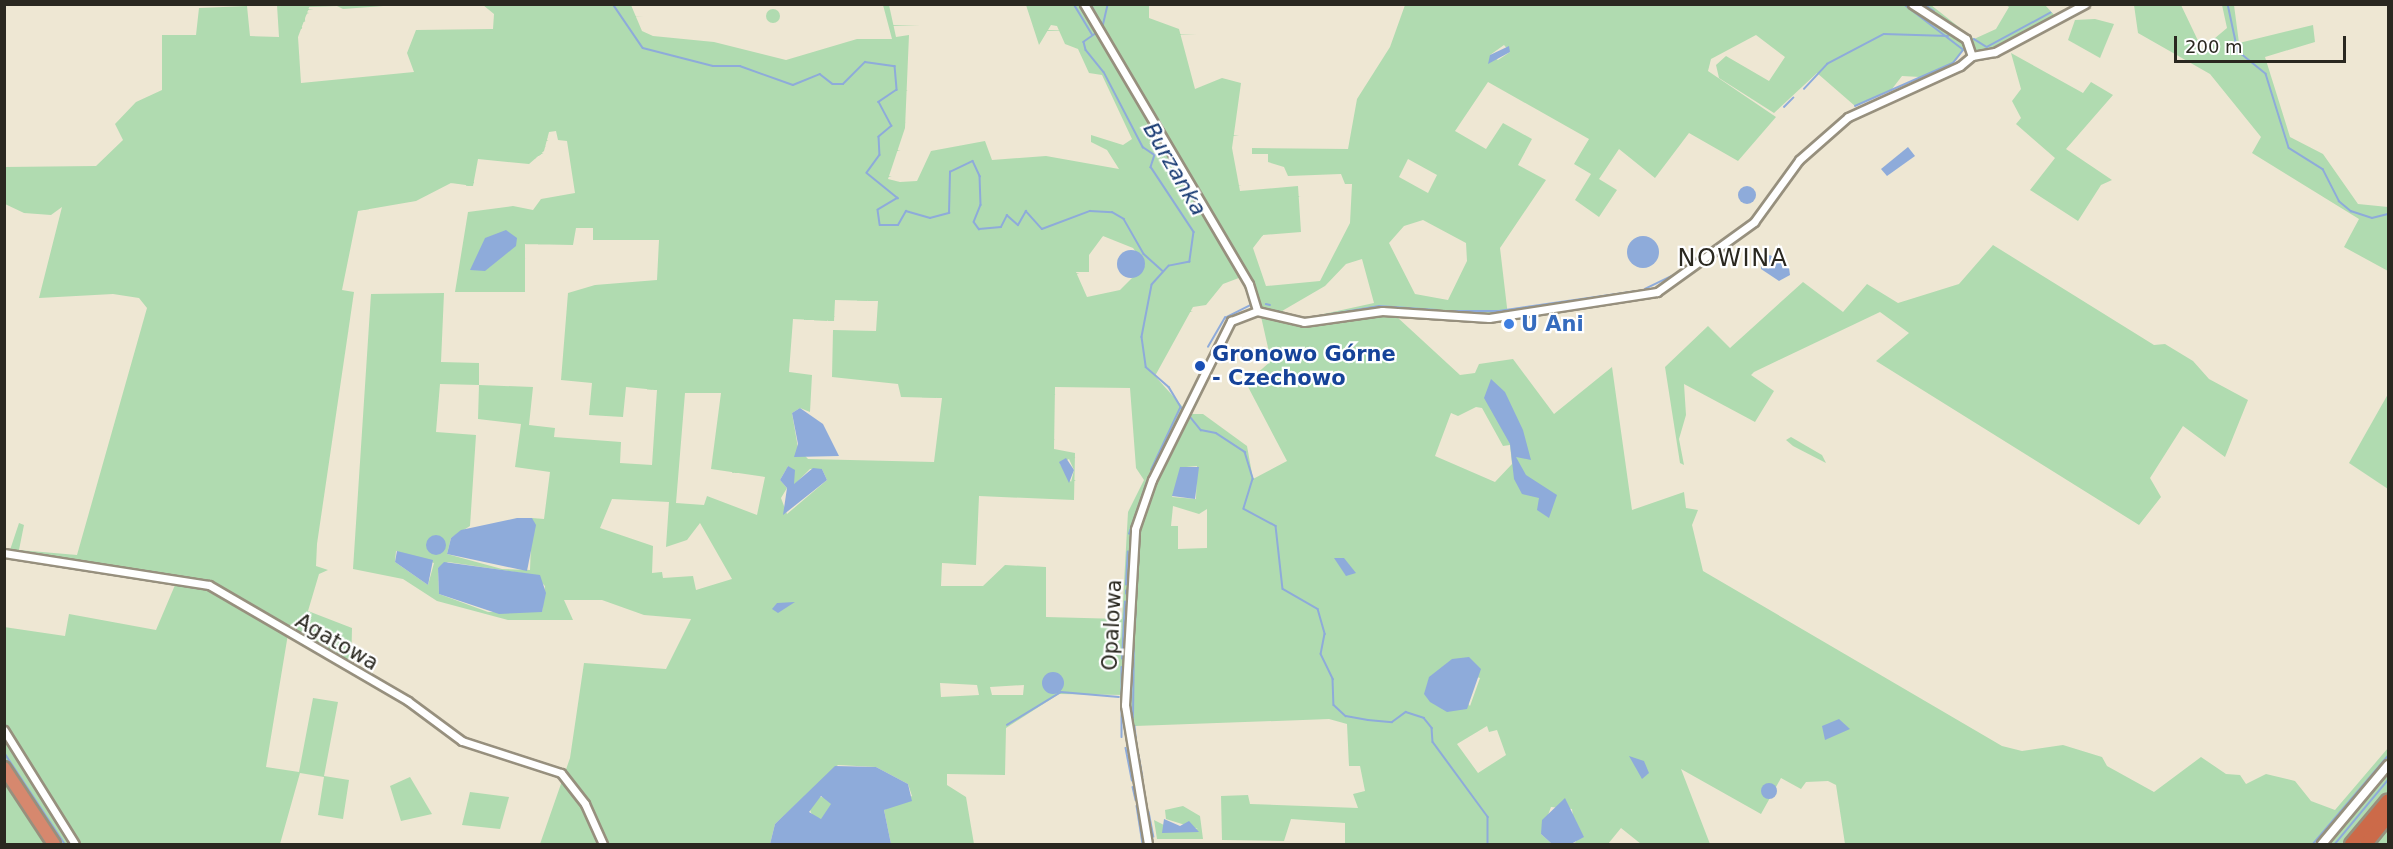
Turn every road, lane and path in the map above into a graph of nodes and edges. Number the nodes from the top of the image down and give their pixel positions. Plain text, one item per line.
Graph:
1 (1084, 4) edge
2 (1912, 4) edge
3 (2085, 4) edge
4 (1972, 56) junction
5 (1257, 311) junction
6 (4, 553) edge
7 (4, 730) edge
8 (2388, 765) edge
9 (4, 768) edge
10 (2388, 800) edge
11 (2388, 817) edge
12 (54, 844) edge
13 (75, 844) edge
14 (603, 844) edge
15 (1148, 844) edge
16 (2322, 844) edge
17 (2351, 844) edge
18 (2366, 844) edge

1 - 5 street
2 - 4 street
3 - 4 street
4 - 5 street
5 - 15 street, Opalowa
6 - 14 street, Agatowa
7 - 13 street
8 - 16 street
9 - 12 highway
10 - 17 highway
11 - 18 highway

